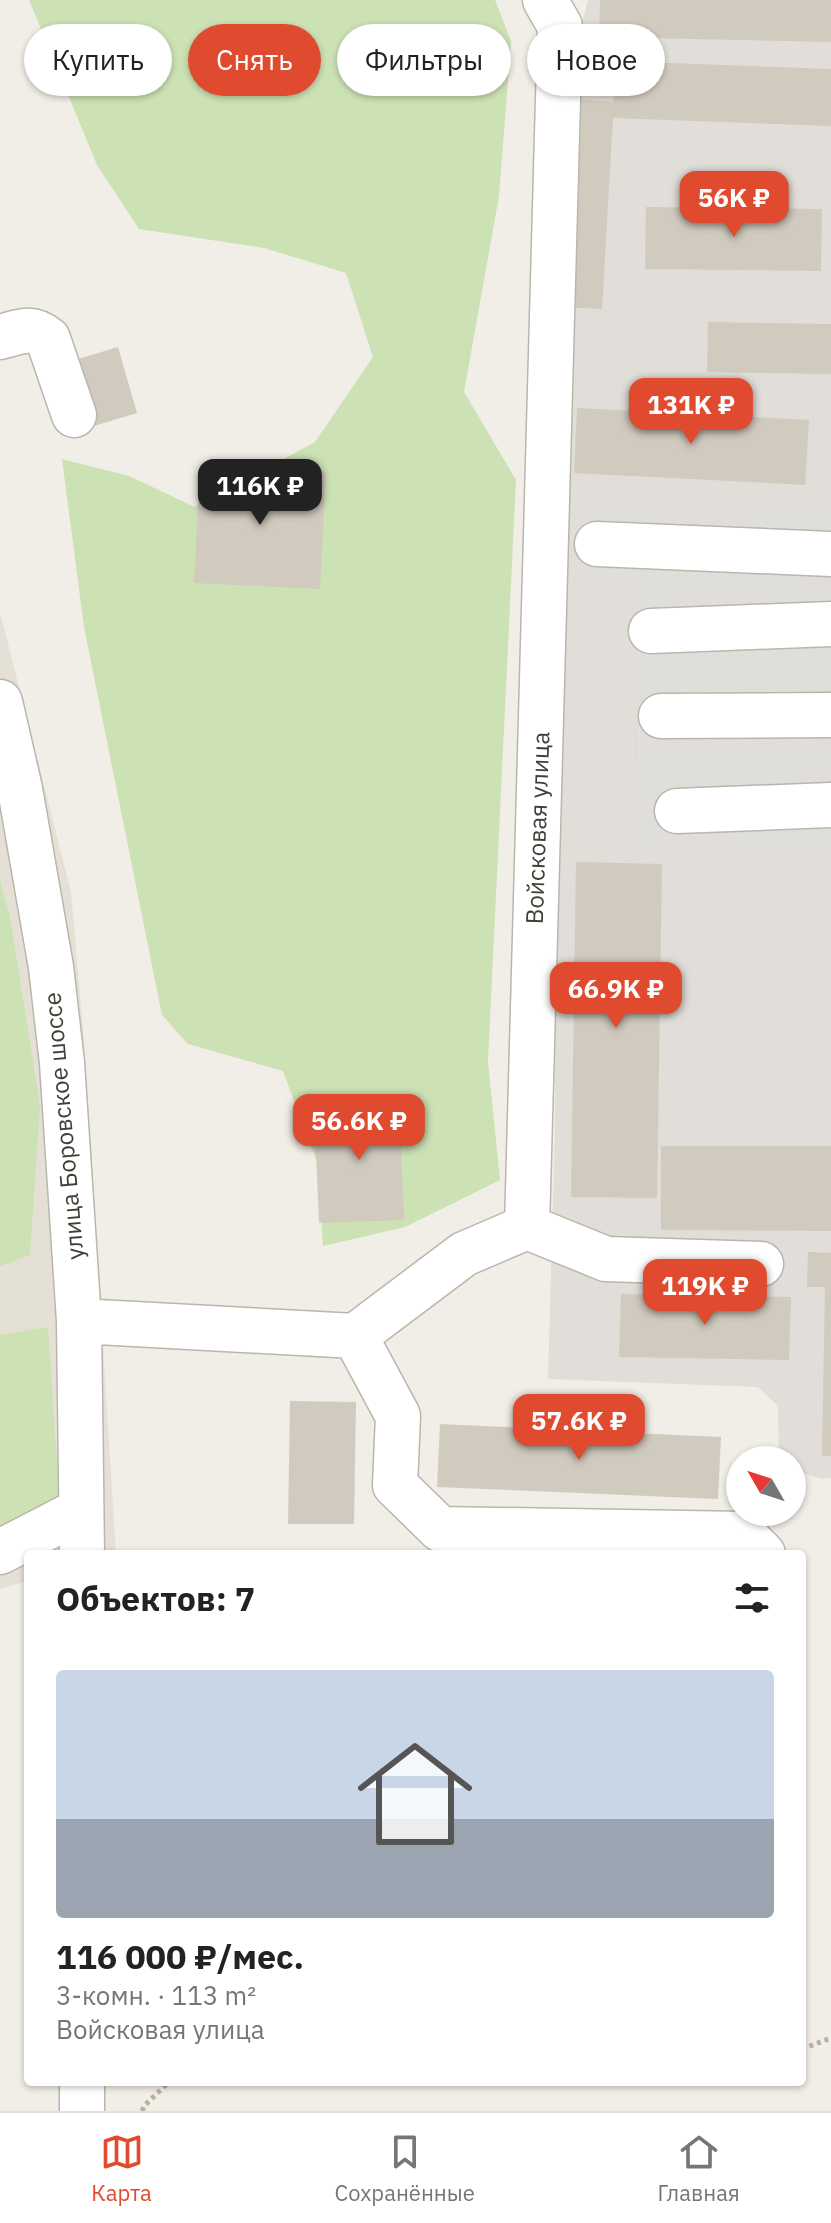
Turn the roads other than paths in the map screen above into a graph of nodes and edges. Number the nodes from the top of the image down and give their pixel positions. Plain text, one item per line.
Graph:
1 (545, 0) edge
2 (0, 337) edge
3 (74, 415) dead end
4 (597, 544) dead end
5 (831, 554) edge
6 (831, 624) edge
7 (651, 631) dead end
8 (0, 702) edge
9 (831, 715) edge
10 (661, 716) dead end
11 (831, 805) edge
12 (677, 811) dead end
13 (527, 1227) junction
14 (761, 1264) dead end
15 (79, 1321) junction
16 (355, 1336) junction
17 (81, 1510) junction
18 (82, 1550) edge
19 (759, 1550) edge
20 (0, 1552) edge
21 (82, 2086) edge
22 (82, 2111) edge

1 - 13 street, Войсковая улица
2 - 3 street
4 - 5 street
6 - 7 street
8 - 15 street, улица Боровское шоссе
9 - 10 street
11 - 12 street
13 - 14 street
13 - 16 street
15 - 16 street
15 - 17 street, улица Боровское шоссе
16 - 19 street
17 - 18 street, улица Боровское шоссе
17 - 20 street
21 - 22 street

